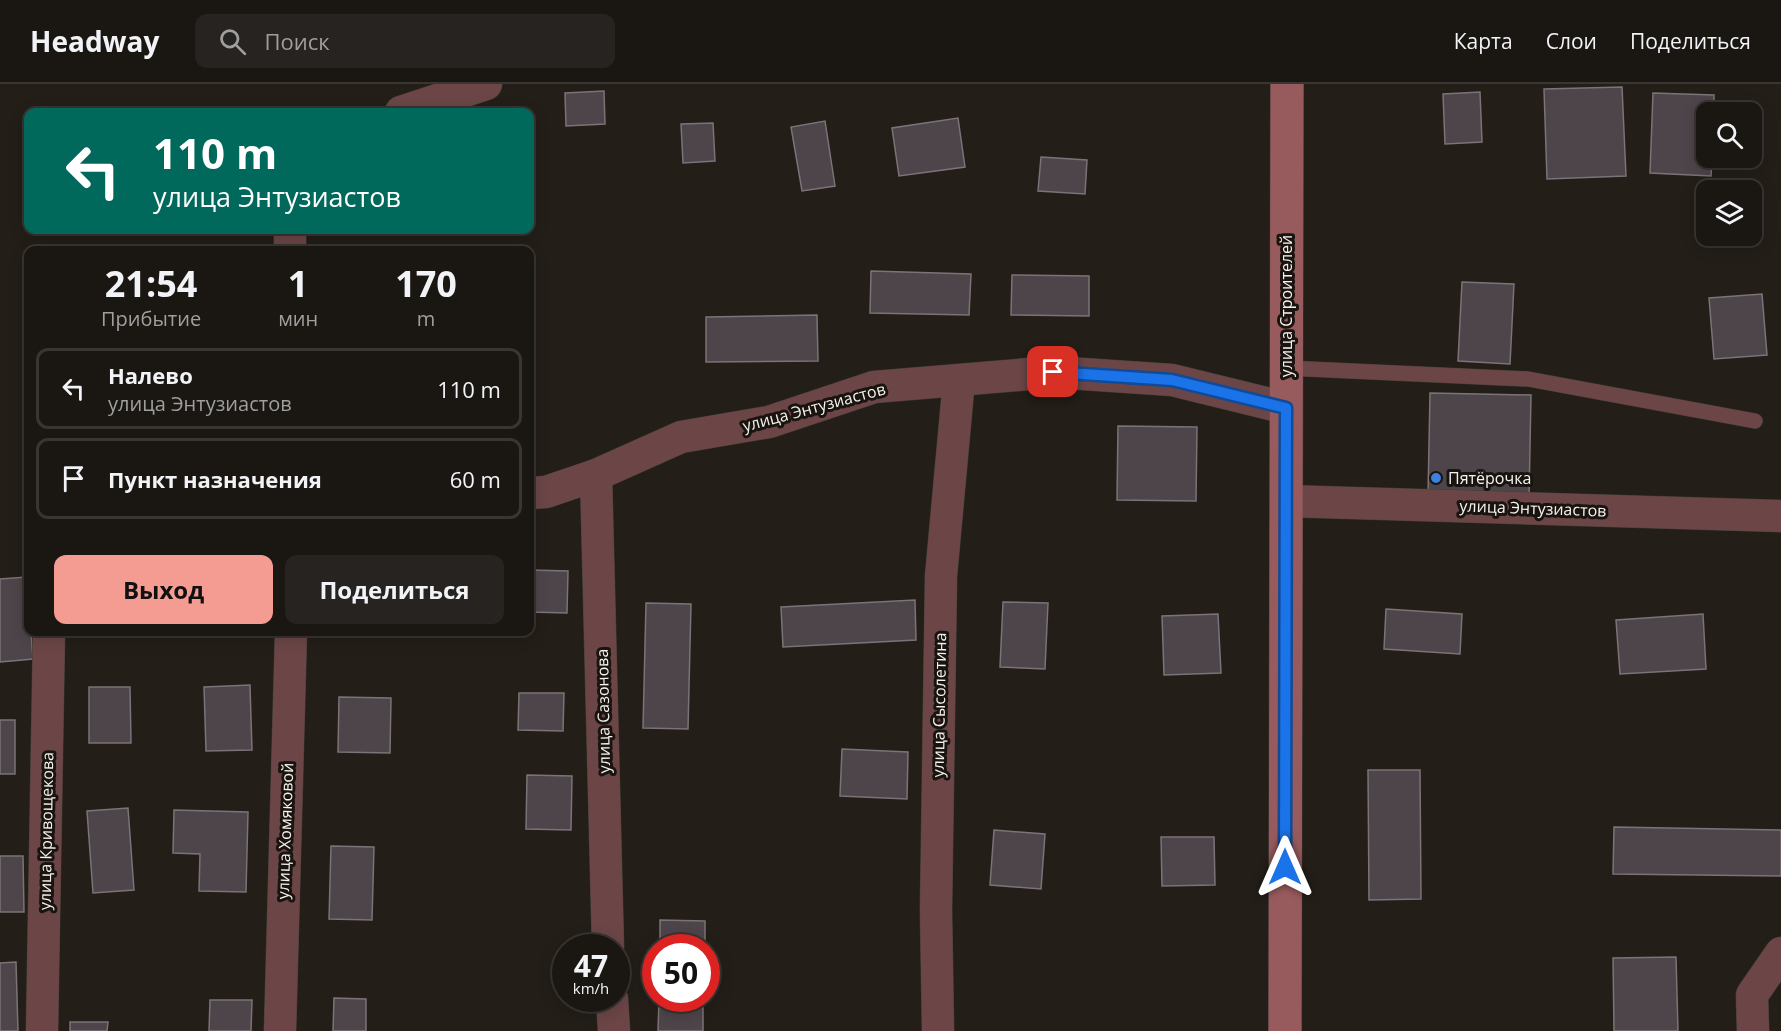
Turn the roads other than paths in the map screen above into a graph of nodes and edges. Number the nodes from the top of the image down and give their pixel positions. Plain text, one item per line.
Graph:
1 (486, 84) edge
2 (1286, 84) edge
3 (413, 108) edge
4 (1286, 368) junction
5 (959, 380) junction
6 (1286, 408) junction
7 (1755, 422) dead end
8 (596, 475) junction
9 (534, 493) edge
10 (1286, 501) junction
11 (1781, 516) edge
12 (49, 636) edge
13 (291, 636) edge
14 (608, 934) edge
15 (1781, 953) edge
16 (613, 1012) edge
17 (42, 1031) edge
18 (280, 1031) edge
19 (614, 1031) edge
20 (938, 1031) edge
21 (1285, 1031) edge
22 (1753, 1031) edge

1 - 3 street
2 - 4 main road, улица Строителей
4 - 6 main road, улица Строителей
4 - 7 lane
5 - 6 street, улица Энтузиастов
5 - 8 street, улица Энтузиастов
5 - 20 street, улица Сысолетина
6 - 10 main road, улица Строителей
8 - 9 street, улица Энтузиастов
8 - 14 street, улица Сазонова
10 - 11 street, улица Энтузиастов
10 - 21 main road, улица Строителей
12 - 17 street, улица Кривощекова
13 - 18 street, улица Хомяковой
15 - 22 street
16 - 19 street

